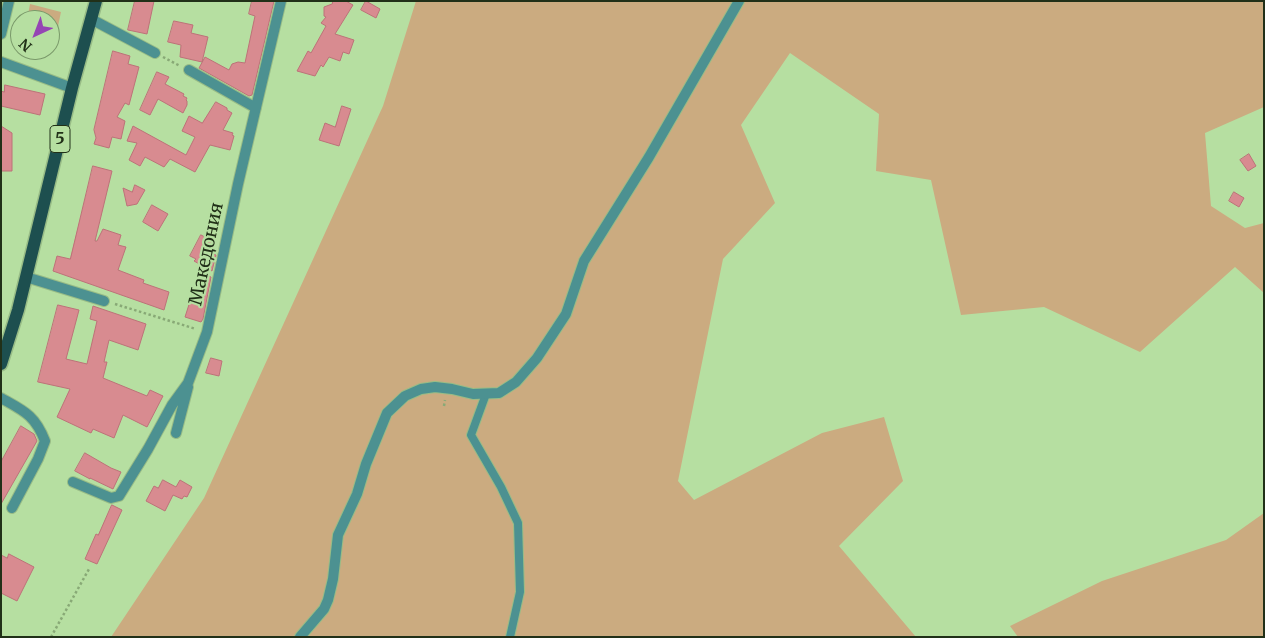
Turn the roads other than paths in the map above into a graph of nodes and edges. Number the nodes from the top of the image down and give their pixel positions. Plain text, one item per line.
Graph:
1 (9, 1) edge
2 (96, 1) edge
3 (281, 1) edge
4 (739, 1) edge
5 (91, 20) junction
6 (1, 34) edge
7 (155, 53) road end
8 (1, 62) edge
9 (188, 70) road end
10 (72, 88) junction
11 (256, 108) junction
12 (26, 277) junction
13 (104, 301) road end
14 (1, 364) edge
15 (188, 383) junction
16 (486, 394) junction
17 (1, 398) edge
18 (176, 433) dead end
19 (73, 482) dead end
20 (12, 508) dead end
21 (300, 637) edge
22 (510, 637) edge

1 - 6 street
2 - 5 main road, 5
3 - 11 street, Македония
4 - 16 street
5 - 7 street
5 - 10 main road, 5
8 - 10 street
9 - 11 street
10 - 12 main road, 5
11 - 15 street, Македония
12 - 13 street
12 - 14 main road, 5
15 - 18 street
15 - 19 street, Македония
16 - 21 street
16 - 22 lane
17 - 20 street

